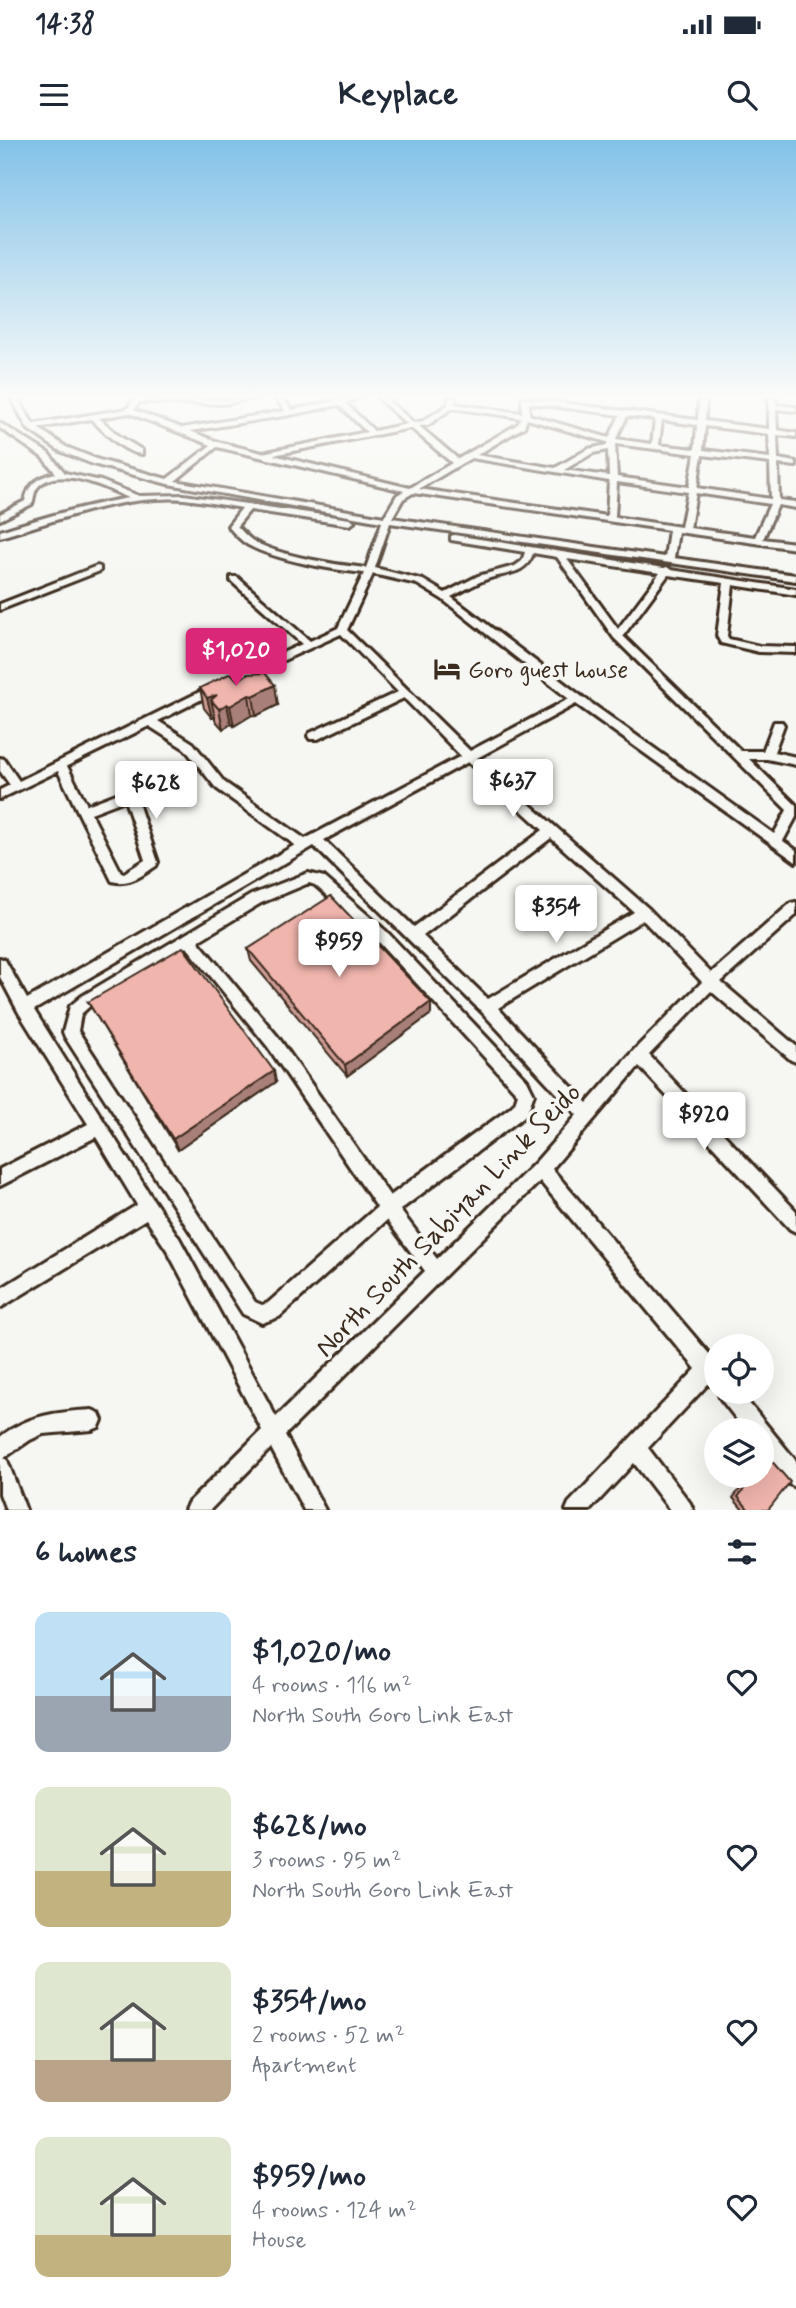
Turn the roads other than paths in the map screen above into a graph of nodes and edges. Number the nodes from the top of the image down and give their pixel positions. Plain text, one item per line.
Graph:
1 (52, 462) edge
2 (99, 462) edge
3 (193, 462) edge
4 (285, 462) edge
5 (505, 462) edge
6 (572, 462) edge
7 (612, 462) edge
8 (697, 462) edge
9 (774, 462) joint
10 (457, 463) edge
11 (796, 464) edge
12 (556, 471) junction
13 (62, 474) junction
14 (614, 480) junction
15 (168, 482) junction
16 (409, 489) junction
17 (692, 491) junction
18 (136, 498) junction
19 (775, 502) junction
20 (796, 505) edge
21 (248, 507) junction
22 (0, 517) edge
23 (611, 520) junction
24 (386, 524) junction
25 (674, 528) junction
26 (685, 530) junction
27 (0, 534) edge
28 (758, 541) junction
29 (796, 546) edge
30 (530, 550) junction
31 (559, 554) junction
32 (668, 565) junction
33 (97, 569) dead end
34 (369, 572) junction
35 (796, 578) edge
36 (234, 579) dead end
37 (729, 581) junction
38 (796, 592) edge
39 (444, 597) junction
40 (0, 607) edge
41 (342, 630) junction
42 (618, 636) junction
43 (309, 645) junction
44 (796, 650) edge
45 (403, 694) junction
46 (577, 699) junction
47 (150, 722) junction
48 (778, 725) dead end
49 (314, 736) dead end
50 (740, 755) junction
51 (767, 755) junction
52 (469, 757) junction
53 (796, 761) edge
54 (0, 762) edge
55 (61, 765) junction
56 (17, 787) junction
57 (0, 795) edge
58 (84, 811) junction
59 (795, 811) edge
60 (551, 831) junction
61 (310, 842) junction
62 (776, 842) junction
63 (796, 857) edge
64 (796, 907) edge
65 (643, 913) junction
66 (414, 935) junction
67 (189, 940) junction
68 (0, 964) edge
69 (710, 982) junction
70 (23, 1007) junction
71 (487, 1007) junction
72 (639, 1055) junction
73 (796, 1055) edge
74 (587, 1114) junction
75 (99, 1127) junction
76 (541, 1169) junction
77 (0, 1178) edge
78 (388, 1208) junction
79 (148, 1209) junction
80 (796, 1223) edge
81 (436, 1272) junction
82 (0, 1298) edge
83 (704, 1364) edge
84 (704, 1381) edge
85 (737, 1404) edge
86 (749, 1418) edge
87 (92, 1420) dead end
88 (273, 1434) junction
89 (634, 1447) junction
90 (774, 1449) edge
91 (0, 1450) edge
92 (0, 1467) edge
93 (796, 1476) edge
94 (16, 1510) edge
95 (195, 1510) edge
96 (314, 1510) edge
97 (576, 1510) edge
98 (683, 1510) edge

1 - 13 street
2 - 15 street
3 - 15 street
4 - 16 street
5 - 12 street
6 - 12 street
7 - 14 street
8 - 17 street
9 - 11 street
9 - 19 street
10 - 16 street
12 - 14 street
13 - 18 street
13 - 22 street
14 - 17 street
14 - 23 street
15 - 24 street
16 - 23 street
16 - 24 street
17 - 19 street
17 - 26 street
18 - 21 street
18 - 27 street
19 - 20 street
19 - 28 street
21 - 24 street
21 - 34 street
23 - 25 street
24 - 30 street
24 - 32 street
24 - 34 street
25 - 26 street
25 - 32 street
26 - 28 street
28 - 29 street
30 - 31 street
30 - 39 street
31 - 32 street
31 - 42 street
32 - 35 street
32 - 37 street
32 - 42 street
33 - 40 street
34 - 39 street
34 - 41 street
36 - 43 street
37 - 38 street
37 - 44 street
39 - 46 street
41 - 43 street
41 - 45 street
42 - 50 street
43 - 47 street
45 - 49 street
45 - 52 street
46 - 52 street
46 - 62 street
47 - 55 street
47 - 61 street
48 - 51 street
50 - 51 street
50 - 59 street
51 - 53 street
52 - 60 street
52 - 61 street
54 - 56 street
55 - 56 street
55 - 58 street
56 - 57 street
58 - 58 street
59 - 62 street
60 - 65 street
60 - 66 street
61 - 66 street
61 - 70 street
62 - 63 street
64 - 69 street, North South Sabiyan Link Seido
65 - 69 street
65 - 71 street
66 - 71 street
67 - 78 street
67 - 78 street
67 - 78 street
68 - 70 street
69 - 72 street, North South Sabiyan Link Seido
69 - 73 street
70 - 75 street
71 - 74 street
72 - 74 street, North South Sabiyan Link Seido
72 - 80 street
74 - 76 street, North South Sabiyan Link Seido
75 - 77 street
75 - 79 street
76 - 81 street, North South Sabiyan Link Seido
76 - 83 street
78 - 81 street
79 - 82 street
79 - 88 street
81 - 88 street, North South Sabiyan Link Seido
84 - 89 street
85 - 86 street
87 - 91 street
88 - 95 street, North South Sabiyan Link Seido
88 - 96 street
89 - 97 street
89 - 98 street
90 - 93 street
92 - 94 street

